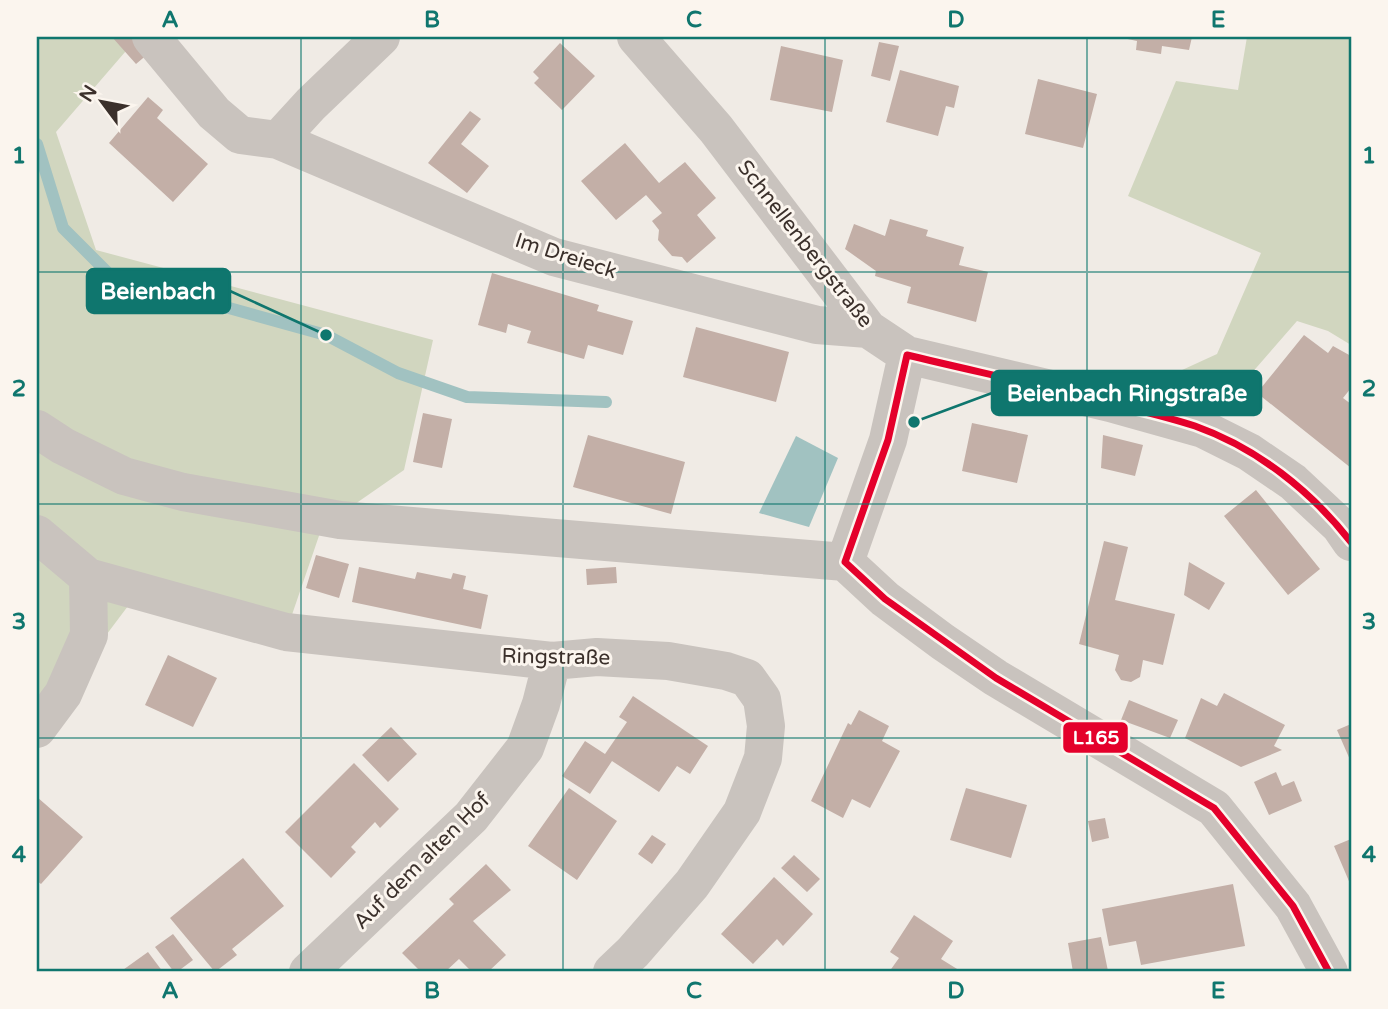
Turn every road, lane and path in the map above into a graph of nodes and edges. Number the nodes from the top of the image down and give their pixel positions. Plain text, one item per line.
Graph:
1 (151, 37) edge
2 (381, 37) edge
3 (636, 37) edge
4 (278, 140) junction
5 (868, 329) junction
6 (907, 355) junction
7 (37, 429) edge
8 (37, 534) edge
9 (1351, 542) edge
10 (845, 562) junction
11 (88, 577) junction
12 (552, 661) junction
13 (37, 729) edge
14 (308, 972) edge
15 (612, 972) edge
16 (1329, 972) edge

1 - 4 street, Im Dreieck
2 - 4 street
3 - 5 street, Schnellenbergstraße
4 - 5 street, Im Dreieck
5 - 6 street, Schnellenbergstraße
6 - 9 street, Schnellenbergstraße
6 - 10 street
7 - 10 street
8 - 11 street, Ringstraße
10 - 16 street
11 - 12 street, Ringstraße
11 - 13 street
12 - 14 street, Auf dem alten Hof
12 - 15 street, Ringstraße

